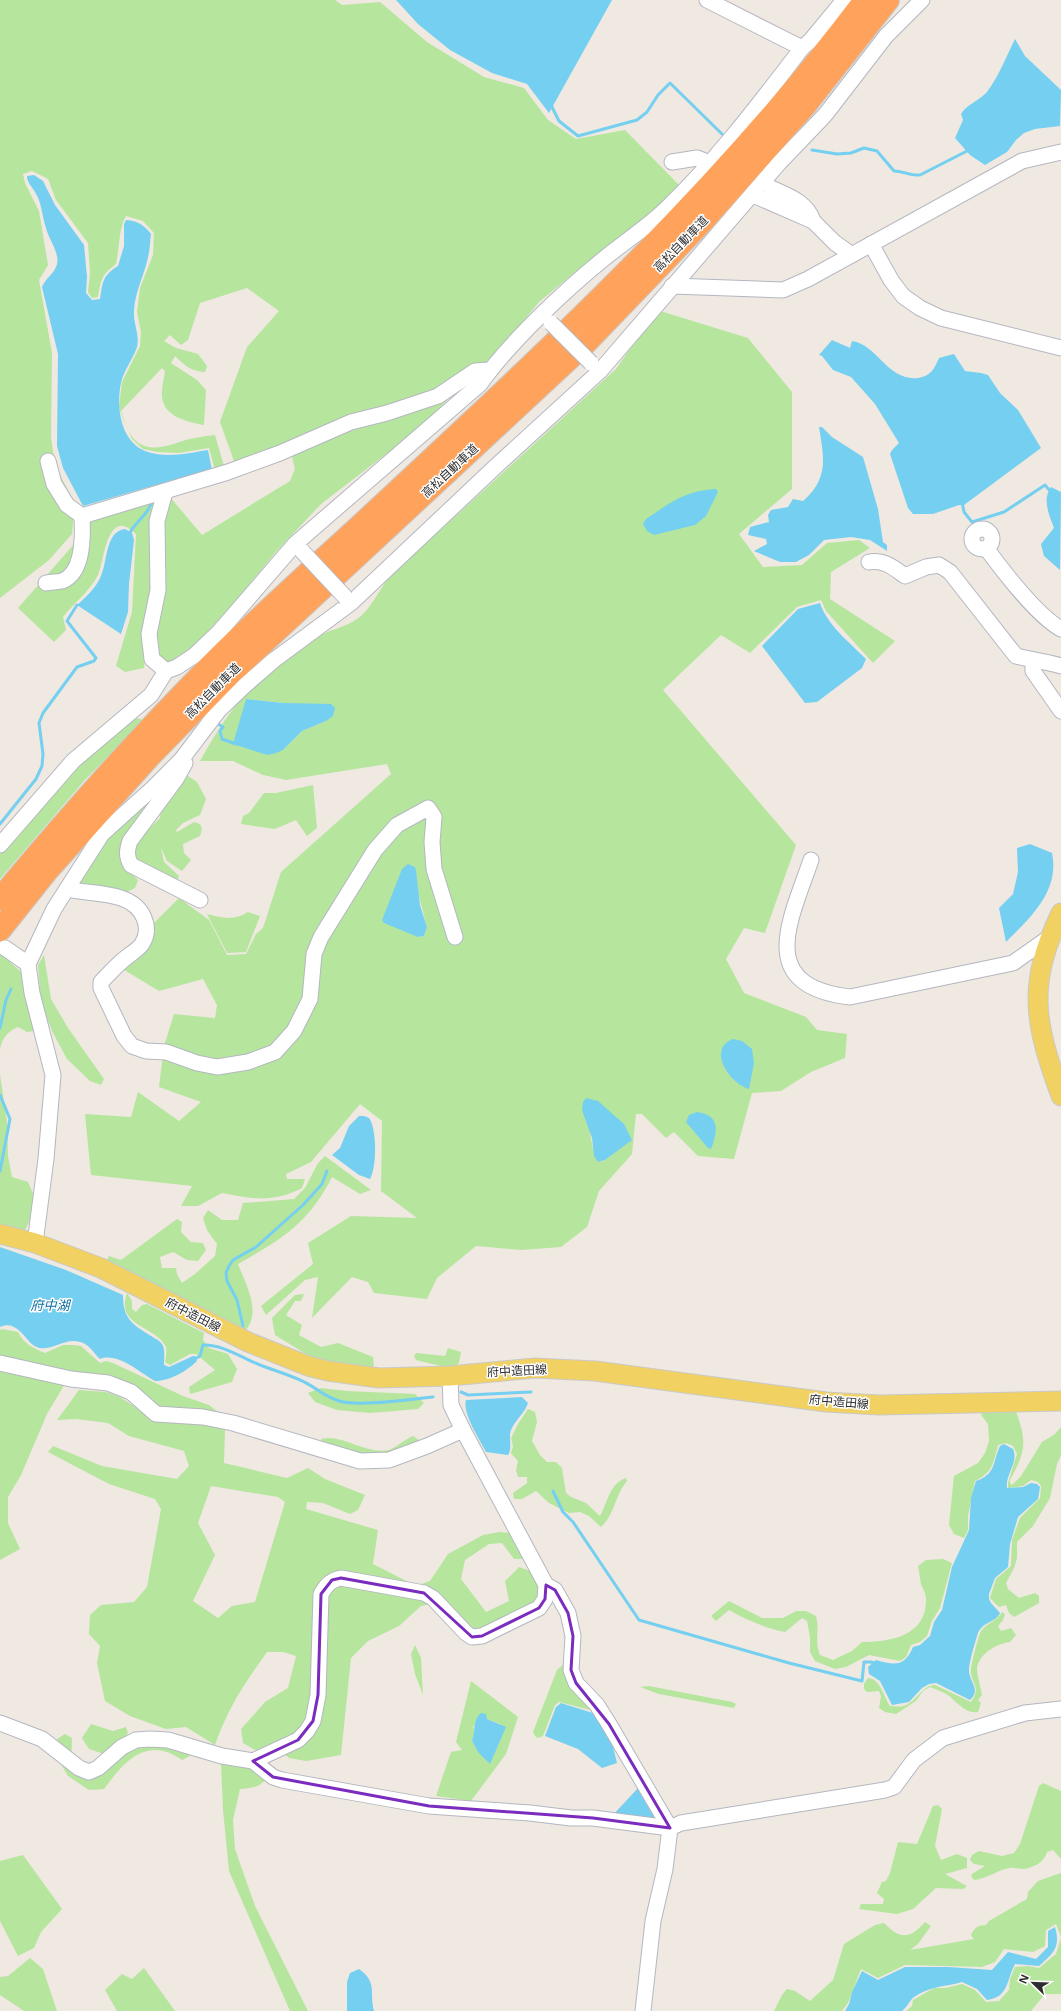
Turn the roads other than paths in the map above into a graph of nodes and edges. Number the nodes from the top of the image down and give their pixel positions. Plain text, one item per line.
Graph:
1 (707, 0) edge
2 (844, 0) edge
3 (865, 0) edge
4 (888, 0) edge
5 (920, 1) edge
6 (802, 48) junction
7 (1061, 152) edge
8 (672, 162) dead end
9 (707, 162) dead end
10 (771, 188) dead end
11 (753, 195) junction
12 (813, 221) junction
13 (870, 244) junction
14 (852, 255) junction
15 (672, 286) junction
16 (547, 318) junction
17 (1061, 348) edge
18 (596, 367) junction
19 (490, 370) junction
20 (48, 461) dead end
21 (156, 494) junction
22 (82, 516) junction
23 (298, 548) junction
24 (986, 548) dead end
25 (870, 562) dead end
26 (46, 583) dead end
27 (349, 600) junction
28 (1061, 629) edge
29 (1033, 661) junction
30 (1061, 666) edge
31 (166, 671) junction
32 (1061, 711) edge
33 (182, 758) junction
34 (0, 845) edge
35 (811, 860) dead end
36 (67, 889) junction
37 (0, 900) edge
38 (200, 900) dead end
39 (1061, 913) edge
40 (1056, 933) edge
41 (455, 937) dead end
42 (3, 939) edge
43 (28, 964) junction
44 (1061, 1096) edge
45 (0, 1234) edge
46 (35, 1243) junction
47 (0, 1363) edge
48 (450, 1376) junction
49 (1061, 1401) edge
50 (463, 1430) junction
51 (546, 1586) junction
52 (1061, 1709) edge
53 (0, 1723) edge
54 (253, 1761) junction
55 (670, 1828) junction
56 (643, 2011) edge

1 - 6 street
2 - 6 street
3 - 37 highway, 高松自動車道
4 - 42 highway, 高松自動車道
5 - 11 street
6 - 16 street
7 - 13 street
8 - 9 street
10 - 12 street
11 - 12 street
11 - 15 street
12 - 14 street
13 - 14 street
13 - 17 street
14 - 15 street
15 - 18 street
16 - 18 street, bridge
16 - 19 street
18 - 27 street
19 - 21 street
19 - 23 street
20 - 22 street
21 - 22 street
21 - 31 street
22 - 26 street
23 - 27 street, bridge
23 - 31 street
24 - 28 street
25 - 29 street
27 - 33 street
29 - 30 street
29 - 32 street
31 - 34 street
33 - 36 street
33 - 38 street
35 - 40 street
36 - 41 street
36 - 43 street
39 - 40 main road
40 - 44 main road
42 - 43 street
43 - 46 street
45 - 46 main road, 府中造田線
46 - 48 main road, 府中造田線
47 - 50 street
48 - 49 main road, 府中造田線
48 - 50 street
50 - 51 street
51 - 54 street
51 - 55 street
52 - 55 street
53 - 54 street
54 - 55 street
55 - 56 street

